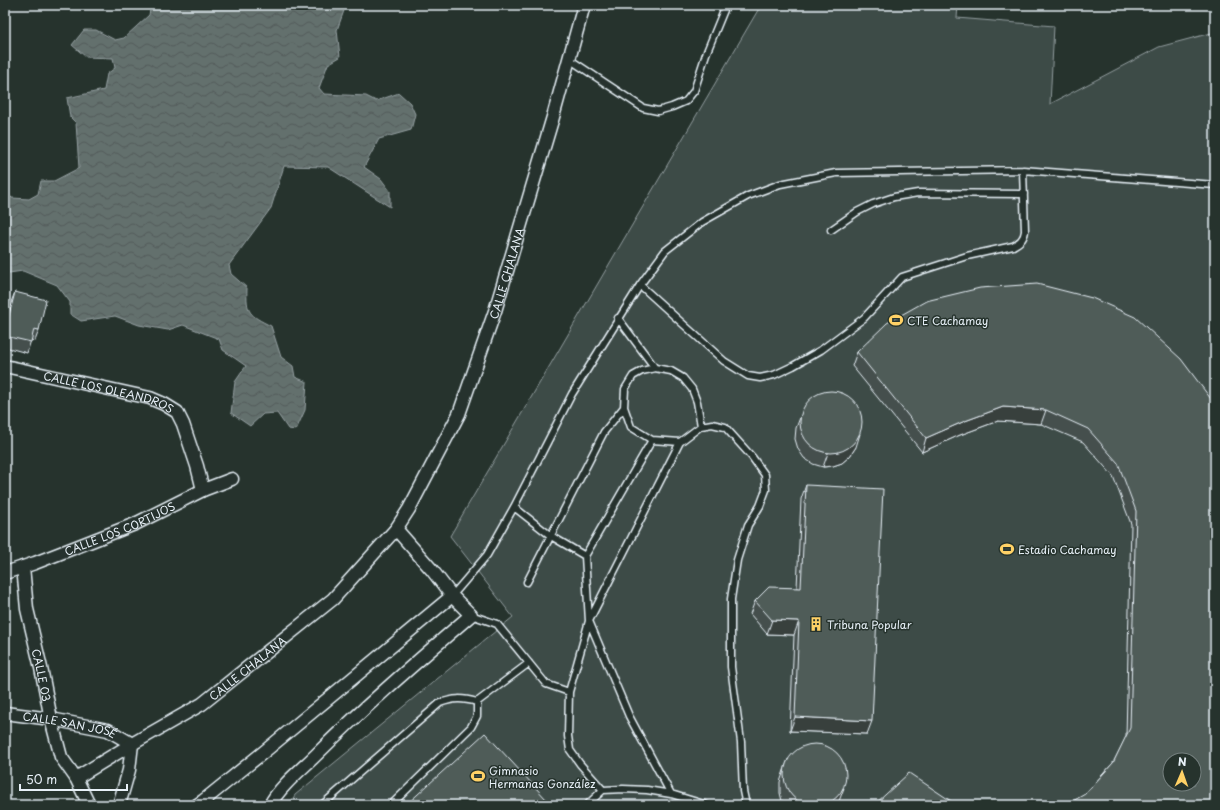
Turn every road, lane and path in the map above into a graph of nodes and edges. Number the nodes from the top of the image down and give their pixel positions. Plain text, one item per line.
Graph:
1 (584, 5) edge
2 (726, 5) edge
3 (569, 59) junction
4 (1024, 170) junction
5 (1215, 185) edge
6 (1024, 194) junction
7 (831, 230) dead end
8 (640, 285) junction
9 (618, 318) junction
10 (5, 366) edge
11 (655, 368) junction
12 (624, 407) junction
13 (701, 426) junction
14 (652, 440) junction
15 (680, 442) junction
16 (232, 478) dead end
17 (203, 490) junction
18 (514, 507) junction
19 (396, 528) junction
20 (551, 536) junction
21 (585, 556) junction
22 (23, 567) junction
23 (5, 573) edge
24 (527, 582) dead end
25 (452, 596) junction
26 (471, 615) junction
27 (589, 621) junction
28 (529, 663) junction
29 (569, 692) junction
30 (477, 702) junction
31 (5, 713) edge
32 (51, 719) junction
33 (132, 744) junction
34 (76, 778) junction
35 (603, 790) junction
36 (672, 794) junction
37 (89, 805) edge
38 (119, 805) edge
39 (197, 805) edge
40 (270, 805) edge
41 (322, 805) edge
42 (391, 805) edge
43 (587, 805) edge
44 (707, 805) edge
45 (746, 805) edge

1 - 3 street, CALLE CHALANA
2 - 3 lane
3 - 19 street, CALLE CHALANA
4 - 5 lane
4 - 6 lane
4 - 8 lane
6 - 7 lane
6 - 8 lane
8 - 9 lane
9 - 11 lane
9 - 18 lane
10 - 17 street, CALLE LOS OLEANDROS
11 - 12 lane
11 - 13 lane
12 - 14 lane
12 - 20 lane
13 - 15 lane
13 - 45 lane
14 - 15 lane
14 - 21 lane
15 - 27 lane
16 - 17 street, CALLE LOS CORTIJOS
17 - 22 street, CALLE LOS CORTIJOS
18 - 20 lane
18 - 25 lane
19 - 25 street
19 - 33 street, CALLE CHALANA
20 - 21 lane
20 - 24 lane
21 - 27 lane
22 - 23 street, CALLE LOS CORTIJOS
22 - 32 street, CALLE 03
25 - 26 street
25 - 39 street
26 - 28 lane
26 - 40 street
27 - 29 lane
27 - 36 lane
28 - 29 lane
28 - 30 lane
29 - 35 lane
30 - 41 lane
30 - 42 lane
31 - 32 street, CALLE SAN JOSÉ
32 - 33 street, CALLE SAN JOSÉ
32 - 34 street, CALLE 03
33 - 34 street, CALLE CHALANA
33 - 38 street
34 - 37 street, CALLE 03
35 - 36 lane
35 - 43 lane
36 - 44 lane

